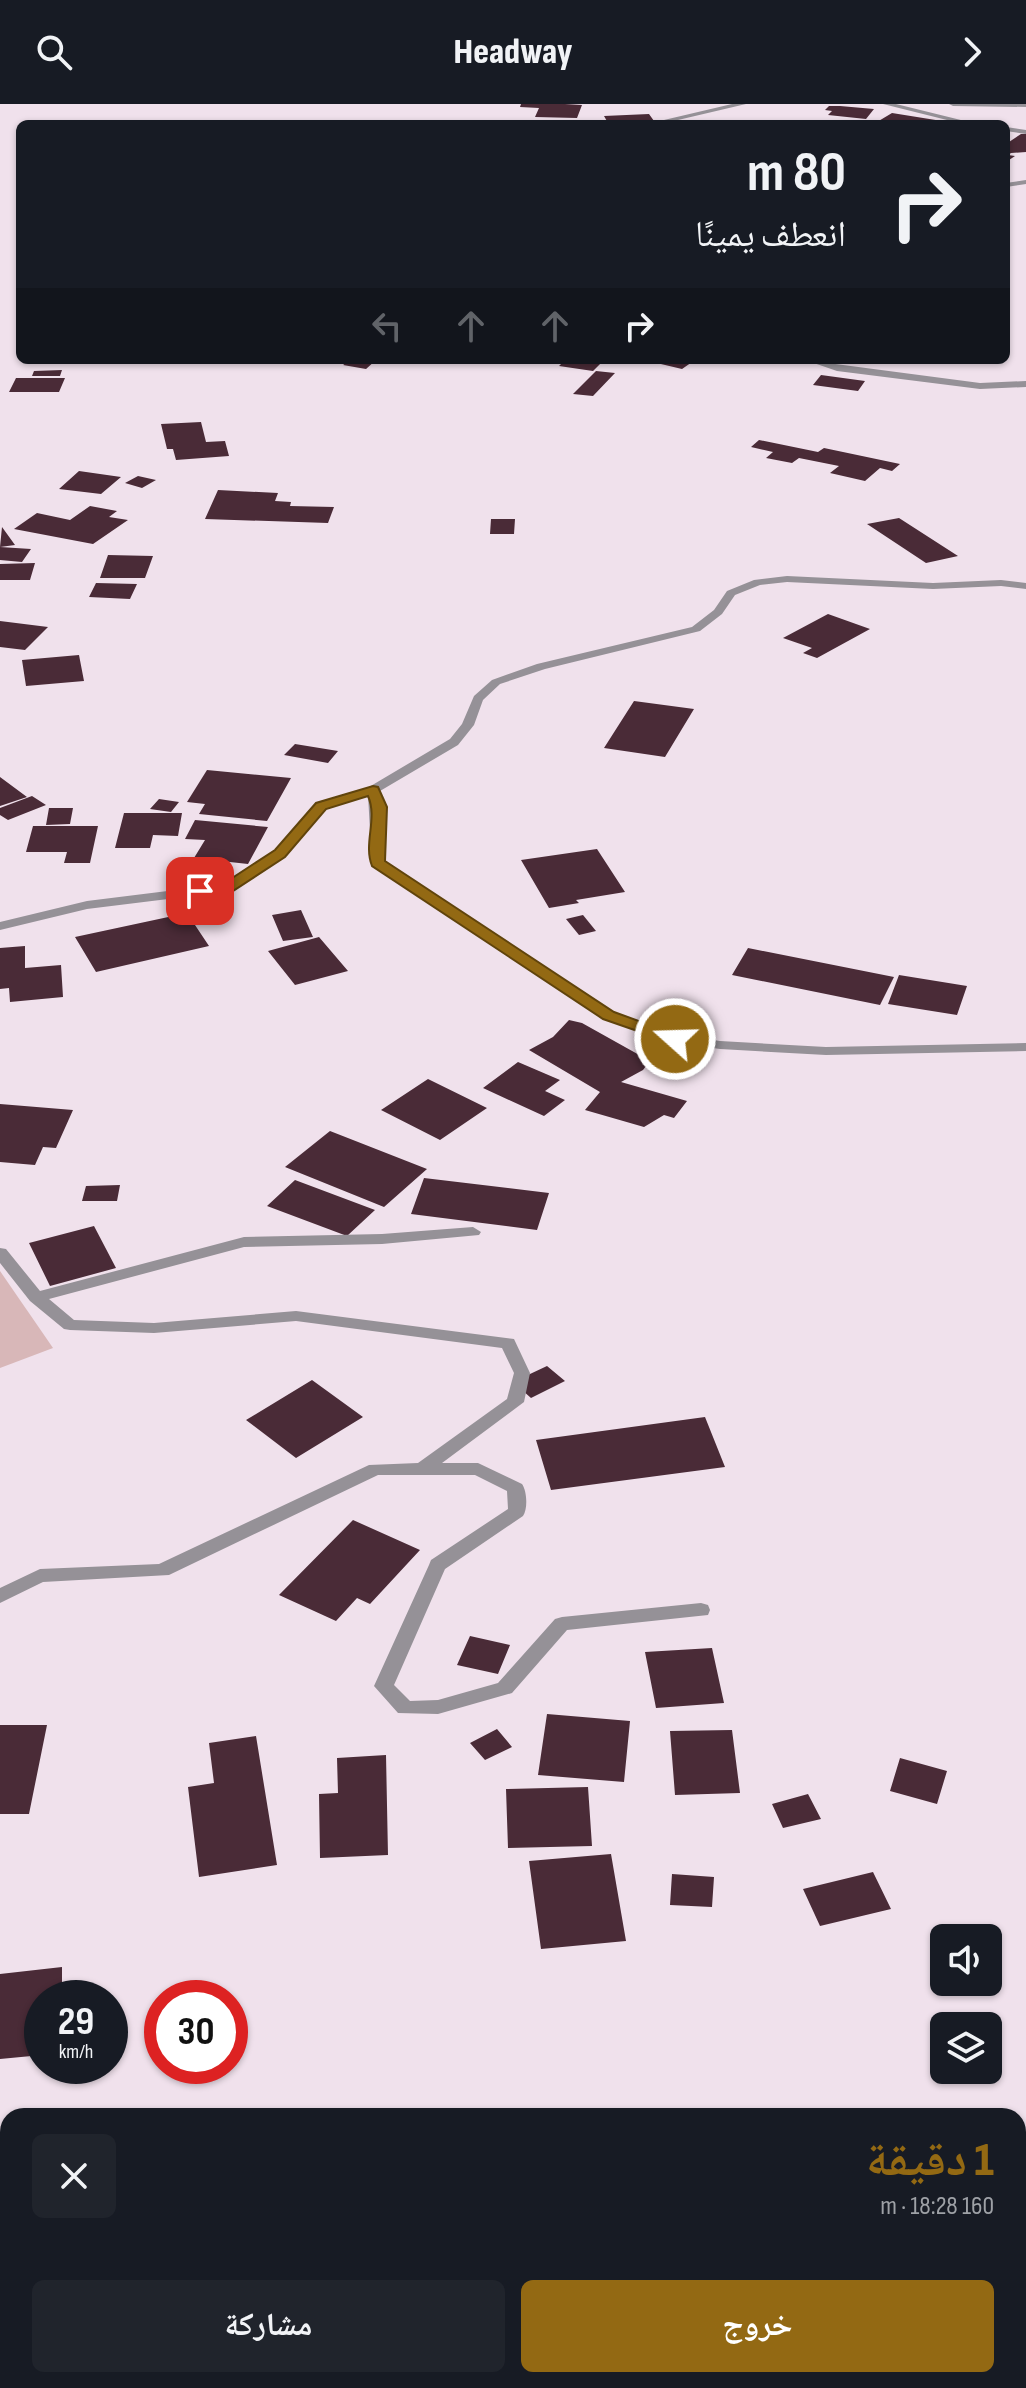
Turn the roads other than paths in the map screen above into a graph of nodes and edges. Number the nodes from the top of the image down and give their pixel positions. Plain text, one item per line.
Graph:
1 (742, 104) edge
2 (887, 104) edge
3 (953, 104) edge
4 (1026, 105) edge
5 (669, 120) edge
6 (956, 120) edge
7 (824, 364) edge
8 (1026, 384) edge
9 (1026, 586) edge
10 (373, 790) junction
11 (0, 926) edge
12 (1026, 1047) edge
13 (473, 1232) dead end
14 (0, 1253) edge
15 (36, 1297) junction
16 (422, 1469) junction
17 (0, 1596) edge
18 (701, 1610) dead end

1 - 5 street
2 - 6 street
3 - 4 street
7 - 8 street
9 - 10 street
10 - 11 street
10 - 12 street
13 - 15 street
14 - 15 street
15 - 16 street
16 - 17 street
16 - 18 street

